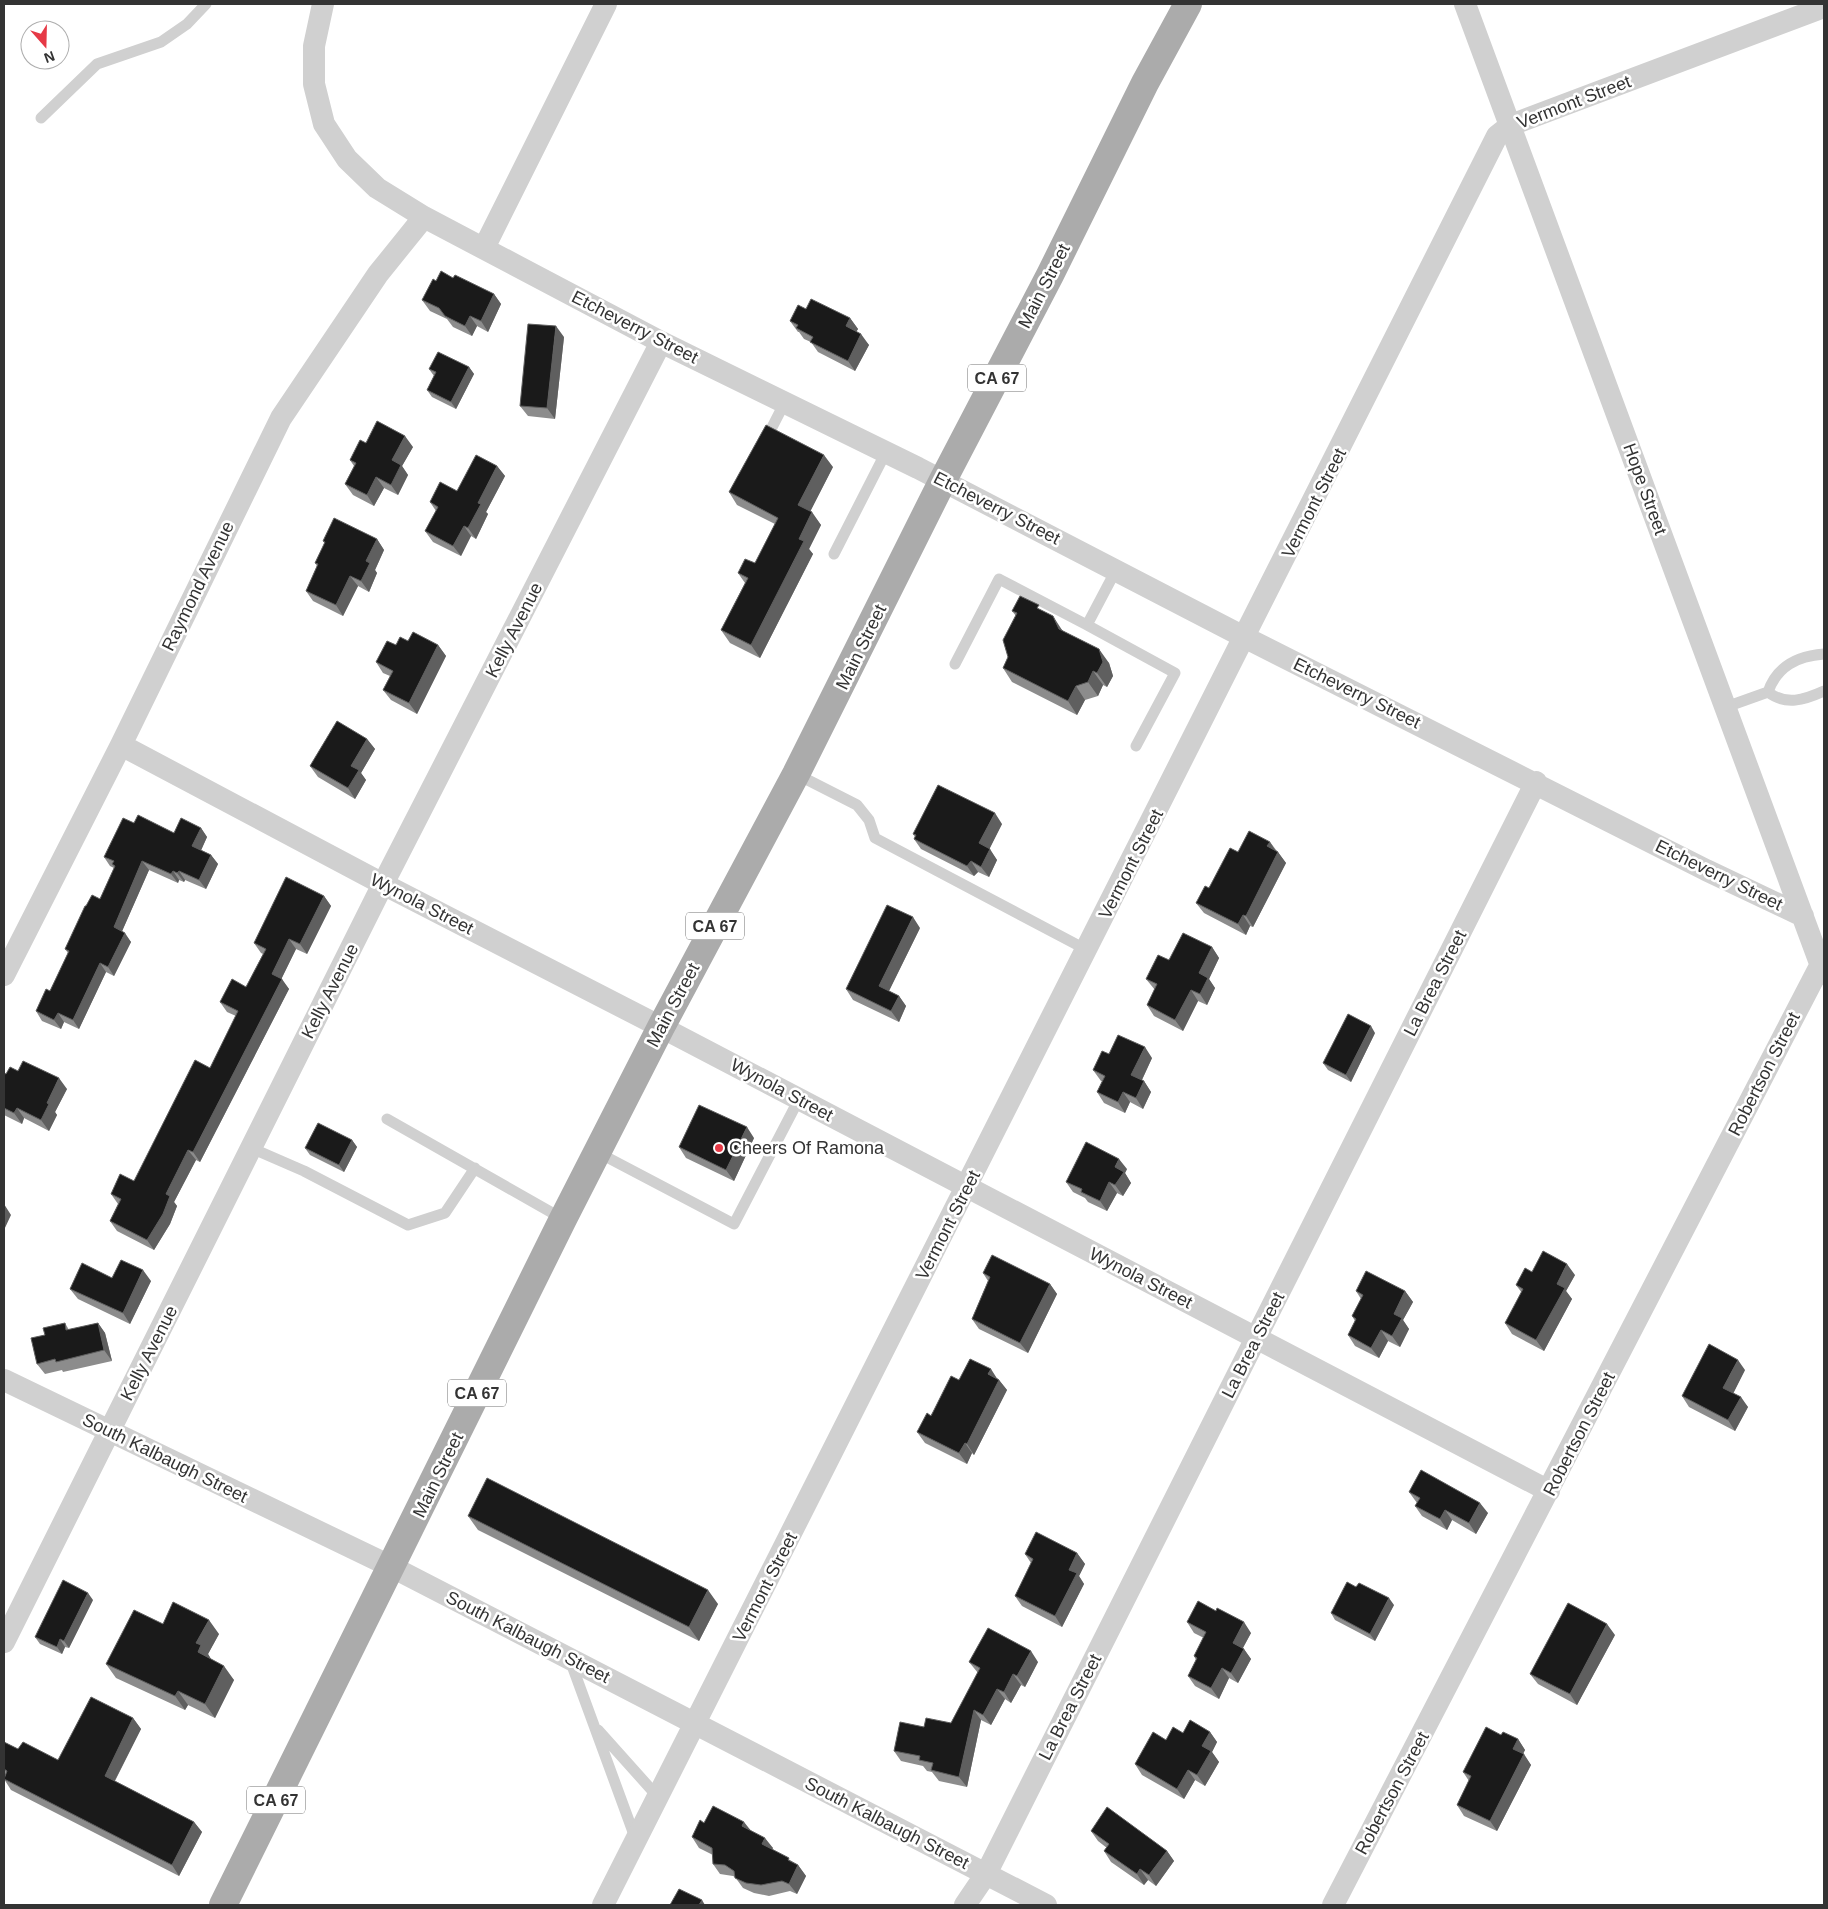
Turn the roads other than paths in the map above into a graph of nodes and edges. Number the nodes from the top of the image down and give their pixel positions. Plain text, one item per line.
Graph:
1 (206, 4) edge
2 (320, 4) edge
3 (606, 4) edge
4 (1188, 4) edge
5 (1465, 4) edge
6 (1824, 7) edge
7 (41, 118) dead end
8 (1511, 125) junction
9 (424, 217) junction
10 (484, 248) junction
11 (661, 342) junction
12 (785, 402) junction
13 (759, 452) edge
14 (886, 452) junction
15 (943, 480) junction
16 (834, 554) dead end
17 (1116, 570) junction
18 (1087, 625) junction
19 (1246, 638) junction
20 (1824, 654) edge
21 (955, 664) dead end
22 (1824, 691) edge
23 (1768, 692) junction
24 (1726, 707) junction
25 (121, 745) junction
26 (1136, 746) dead end
27 (796, 774) junction
28 (1536, 782) junction
29 (383, 884) junction
30 (1803, 916) junction
31 (1087, 950) junction
32 (1823, 967) edge
33 (4, 975) edge
34 (661, 1027) junction
35 (799, 1099) junction
36 (387, 1119) dead end
37 (251, 1148) junction
38 (597, 1152) junction
39 (474, 1168) junction
40 (966, 1188) junction
41 (563, 1219) junction
42 (1256, 1338) junction
43 (4, 1380) edge
44 (110, 1431) junction
45 (1549, 1491) junction
46 (392, 1567) junction
47 (4, 1642) edge
48 (569, 1658) junction
49 (696, 1724) junction
50 (594, 1725) junction
51 (658, 1797) junction
52 (636, 1841) junction
53 (986, 1874) junction
54 (223, 1905) edge
55 (603, 1905) edge
56 (965, 1905) edge
57 (1046, 1905) edge
58 (1333, 1905) edge

1 - 7 lane
2 - 9 street, Etcheverry Street
3 - 10 street
4 - 15 main road, Main Street / CA 67
5 - 8 street, Hope Street
6 - 8 street, Vermont Street
8 - 19 street, Vermont Street
8 - 24 street, Hope Street
9 - 10 street, Etcheverry Street
9 - 25 street, Raymond Avenue
10 - 11 street, Etcheverry Street
11 - 12 street, Etcheverry Street
11 - 29 street, Kelly Avenue
12 - 13 lane
12 - 14 street, Etcheverry Street
14 - 15 street, Etcheverry Street
14 - 16 lane
15 - 17 street, Etcheverry Street
15 - 27 main road, Main Street / CA 67
17 - 18 lane
17 - 19 street, Etcheverry Street
18 - 21 lane
18 - 26 lane
19 - 28 street, Etcheverry Street
19 - 31 street, Vermont Street
20 - 23 lane
22 - 23 lane
23 - 24 lane
24 - 30 street, Hope Street
25 - 29 street, Wynola Street
25 - 33 street, Raymond Avenue
27 - 31 lane
27 - 34 main road, Main Street / CA 67
28 - 30 street, Etcheverry Street
28 - 42 street, La Brea Street
29 - 34 street, Wynola Street
29 - 37 street, Kelly Avenue
30 - 32 street, Hope Street
31 - 40 street, Vermont Street
32 - 45 street, Robertson Street
34 - 35 street, Wynola Street
34 - 38 main road, Main Street / CA 67
35 - 38 lane
35 - 40 street, Wynola Street
36 - 39 lane
37 - 39 lane
37 - 44 street, Kelly Avenue
38 - 41 main road, Main Street / CA 67
39 - 41 lane
40 - 42 street, Wynola Street
40 - 49 street, Vermont Street
41 - 46 main road, Main Street / CA 67
42 - 45 street, Wynola Street
42 - 53 street, La Brea Street
43 - 44 street, South Kalbaugh Street
44 - 46 street, South Kalbaugh Street
44 - 47 street, Kelly Avenue
45 - 58 street, Robertson Street
46 - 48 street, South Kalbaugh Street
46 - 54 main road, Main Street / CA 67
48 - 49 street, South Kalbaugh Street
48 - 50 lane
49 - 51 street, Vermont Street
49 - 53 street, South Kalbaugh Street
50 - 51 lane
50 - 52 lane
51 - 52 street, Vermont Street
52 - 55 street, Vermont Street
53 - 56 street, La Brea Street
53 - 57 street, South Kalbaugh Street

